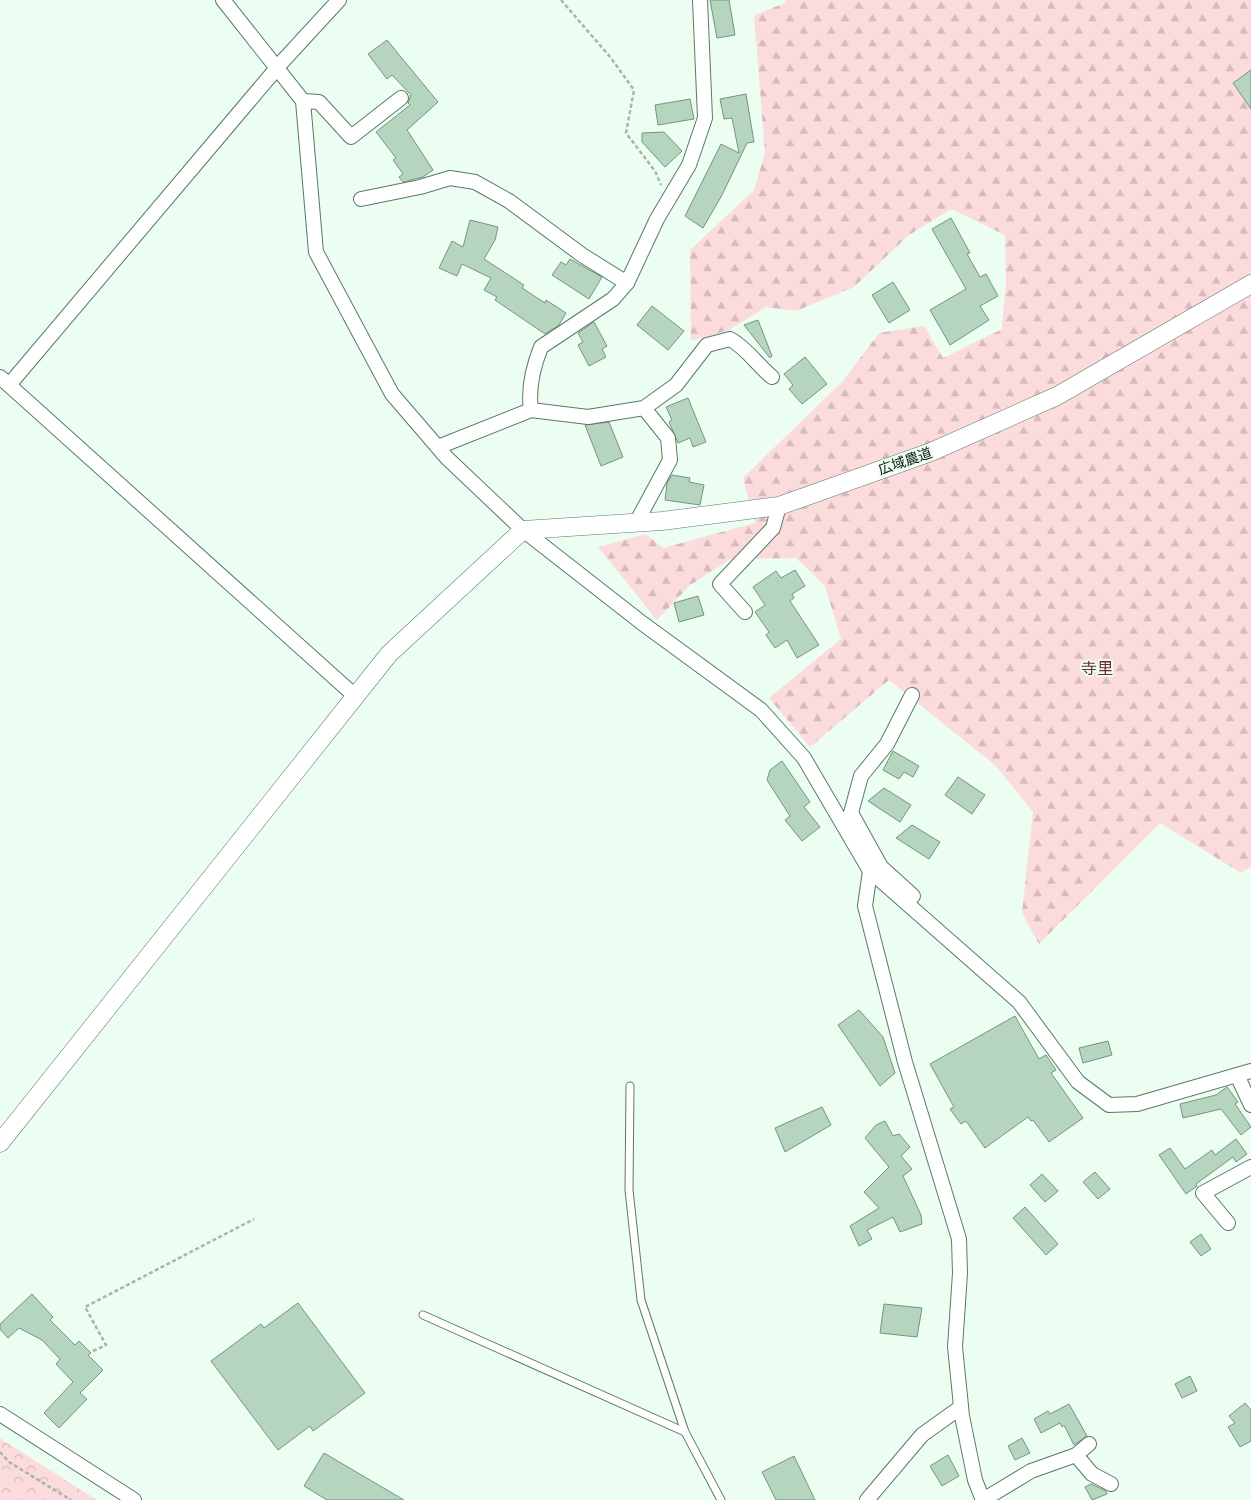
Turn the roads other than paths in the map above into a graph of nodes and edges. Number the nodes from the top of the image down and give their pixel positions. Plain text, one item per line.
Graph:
1 (224, 0) edge
2 (339, 0) edge
3 (700, 0) edge
4 (277, 68) junction
5 (401, 98) dead end
6 (303, 101) junction
7 (361, 199) dead end
8 (627, 283) junction
9 (1251, 284) edge
10 (772, 377) dead end
11 (4, 381) edge
12 (644, 408) junction
13 (531, 410) junction
14 (438, 446) junction
15 (779, 506) junction
16 (636, 523) junction
17 (524, 530) junction
18 (746, 612) dead end
19 (912, 695) dead end
20 (355, 696) junction
21 (870, 871) junction
22 (924, 919) junction
23 (1244, 1073) edge
24 (630, 1086) dead end
25 (1251, 1105) edge
26 (0, 1143) edge
27 (1251, 1167) edge
28 (1228, 1223) dead end
29 (423, 1314) dead end
30 (962, 1407) junction
31 (0, 1414) edge
32 (685, 1432) junction
33 (1089, 1444) dead end
34 (1076, 1455) junction
35 (1111, 1484) dead end
36 (134, 1500) edge
37 (721, 1500) edge
38 (867, 1500) edge
39 (983, 1500) edge

1 - 4 street
2 - 4 street
3 - 8 street
4 - 6 street
4 - 11 street
5 - 6 street
6 - 14 street
7 - 8 street
8 - 13 street
9 - 15 street, 広域農道
10 - 12 street
11 - 20 street
12 - 13 street
12 - 16 street
13 - 14 street
14 - 17 street
15 - 16 street, 広域農道
15 - 18 street
16 - 17 street, 広域農道
17 - 20 street
17 - 21 street
19 - 22 street
20 - 26 street
21 - 22 street
21 - 30 street
22 - 23 street
23 - 25 street
24 - 32 lane
27 - 28 street
29 - 32 lane
30 - 38 street
30 - 39 street
31 - 36 street
32 - 37 lane
33 - 34 street
34 - 35 street
34 - 39 street

